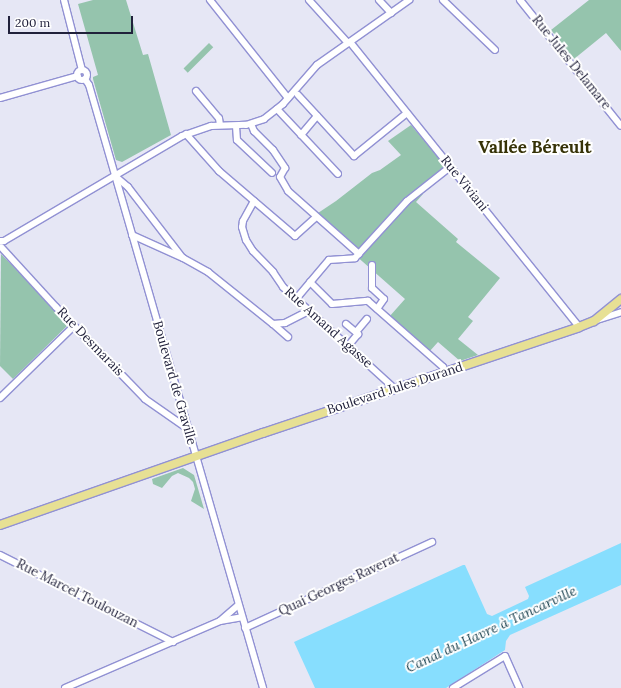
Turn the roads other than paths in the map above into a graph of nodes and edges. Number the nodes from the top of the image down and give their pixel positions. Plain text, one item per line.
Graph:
1 (64, 0) edge
2 (210, 0) edge
3 (309, 0) edge
4 (379, 0) edge
5 (409, 0) edge
6 (443, 0) edge
7 (520, 0) edge
8 (391, 13) junction
9 (349, 42) junction
10 (495, 50) dead end
11 (82, 70) junction
12 (78, 76) junction
13 (85, 79) junction
14 (196, 91) dead end
15 (298, 95) dead end
16 (0, 98) edge
17 (288, 98) junction
18 (277, 109) junction
19 (406, 113) junction
20 (317, 116) junction
21 (251, 124) junction
22 (220, 125) junction
23 (236, 126) junction
24 (621, 126) edge
25 (186, 134) junction
26 (301, 135) junction
27 (450, 167) junction
28 (272, 173) dead end
29 (338, 174) dead end
30 (115, 176) junction
31 (254, 202) junction
32 (316, 217) junction
33 (132, 235) junction
34 (3, 242) edge
35 (358, 254) junction
36 (183, 258) junction
37 (372, 265) dead end
38 (310, 282) junction
39 (296, 299) junction
40 (621, 299) edge
41 (377, 309) junction
42 (309, 311) junction
43 (621, 312) edge
44 (367, 319) dead end
45 (594, 321) junction
46 (272, 324) junction
47 (346, 324) dead end
48 (74, 326) junction
49 (579, 327) junction
50 (356, 332) junction
51 (288, 337) dead end
52 (348, 346) junction
53 (446, 372) junction
54 (395, 389) junction
55 (0, 398) edge
56 (188, 429) junction
57 (196, 457) junction
58 (0, 525) edge
59 (432, 542) dead end
60 (0, 555) edge
61 (238, 605) junction
62 (242, 617) junction
63 (220, 621) junction
64 (245, 628) junction
65 (153, 633) junction
66 (173, 642) junction
67 (166, 645) junction
68 (65, 688) edge
69 (263, 688) edge
70 (453, 688) edge
71 (519, 688) edge

1 - 11 street
2 - 17 street
3 - 9 street, Rue Viviani
4 - 8 street
5 - 8 street
6 - 10 street
7 - 24 street, Rue Jules Delamare
8 - 9 street
9 - 17 street
9 - 19 street, Rue Viviani
11 - 12 street
11 - 13 street
12 - 13 street
12 - 16 street
13 - 30 street, Boulevard de Graville
14 - 22 street
15 - 20 street
17 - 18 street
18 - 21 street
18 - 26 street
19 - 20 street
19 - 27 street, Rue Viviani
20 - 26 street
21 - 23 street
21 - 32 street
22 - 23 street
22 - 25 street
23 - 28 street
25 - 30 street
25 - 31 street
26 - 29 street
27 - 35 street
27 - 49 street, Rue Viviani
30 - 33 street, Boulevard de Graville
30 - 34 street
30 - 36 street
31 - 32 street
31 - 39 street, Rue Amand Agasse
32 - 35 street
33 - 36 street
33 - 56 street, Boulevard de Graville
34 - 48 street, Rue Desmarais
35 - 38 street
36 - 46 street
37 - 41 street
38 - 39 street
38 - 41 street
39 - 42 street, Rue Amand Agasse
40 - 45 main road, Boulevard Jules Durand
41 - 53 street
42 - 46 street
42 - 52 street, Rue Amand Agasse
43 - 45 street, Boulevard Jules Durand
44 - 50 street
45 - 49 main road, Boulevard Jules Durand
46 - 51 street
47 - 50 street
48 - 55 street
48 - 56 street, Rue Desmarais
49 - 53 main road, Boulevard Jules Durand
50 - 52 street
52 - 54 street, Rue Amand Agasse
53 - 54 main road, Boulevard Jules Durand
54 - 57 main road, Boulevard Jules Durand
56 - 57 street, Boulevard de Graville
57 - 58 main road, Boulevard Jules Durand
57 - 61 street, Boulevard de Graville
59 - 64 street, Quai Georges Raverat
60 - 65 street, Rue Marcel Toulouzan
61 - 62 street, Boulevard de Graville
61 - 63 street
62 - 63 street
62 - 64 street, Boulevard de Graville
63 - 66 street
64 - 69 street, Boulevard de Graville
65 - 66 street, Rue Marcel Toulouzan
65 - 67 street, Rue Marcel Toulouzan
66 - 67 street
67 - 68 street
70 - 71 street

